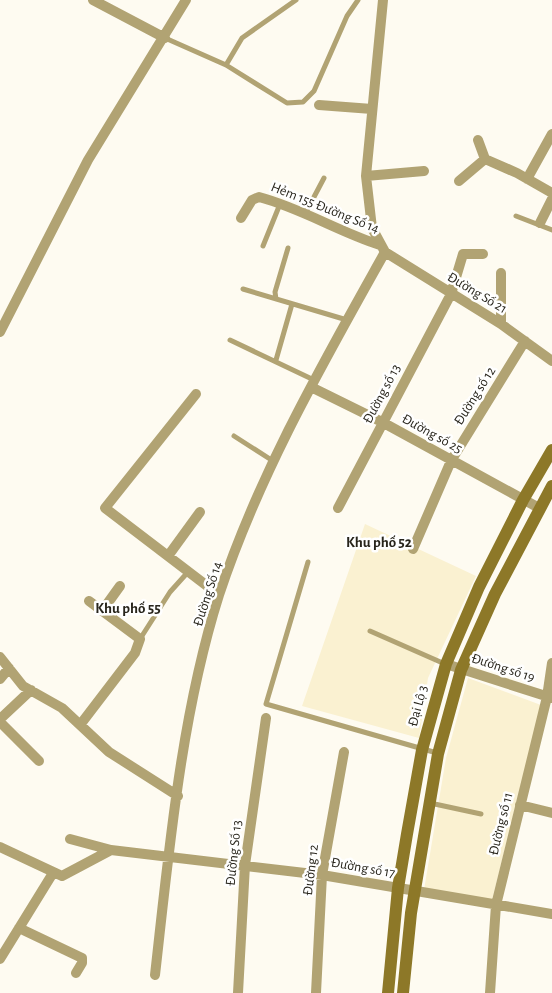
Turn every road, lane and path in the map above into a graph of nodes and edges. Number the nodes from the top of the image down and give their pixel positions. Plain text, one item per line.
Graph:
1 (93, 0) edge
2 (186, 0) edge
3 (296, 0) edge
4 (358, 0) edge
5 (383, 0) edge
6 (165, 38) junction
7 (226, 64) junction
8 (319, 105) dead end
9 (372, 109) junction
10 (552, 134) edge
11 (478, 140) dead end
12 (485, 160) junction
13 (424, 171) dead end
14 (366, 176) junction
15 (324, 178) dead end
16 (527, 179) junction
17 (459, 181) dead end
18 (552, 194) edge
19 (552, 199) edge
20 (280, 203) junction
21 (304, 214) junction
22 (516, 216) dead end
23 (241, 218) dead end
24 (540, 223) junction
25 (552, 230) edge
26 (263, 246) dead end
27 (288, 248) dead end
28 (382, 248) junction
29 (483, 254) dead end
30 (501, 273) dead end
31 (243, 289) dead end
32 (451, 294) junction
33 (276, 299) junction
34 (292, 304) junction
35 (347, 320) junction
36 (501, 324) junction
37 (0, 332) edge
38 (230, 340) dead end
39 (525, 341) junction
40 (276, 360) junction
41 (552, 361) edge
42 (312, 383) junction
43 (196, 394) dead end
44 (382, 422) junction
45 (234, 436) dead end
46 (552, 450) edge
47 (273, 461) junction
48 (451, 461) junction
49 (552, 486) edge
50 (523, 500) junction
51 (338, 508) dead end
52 (539, 508) junction
53 (200, 512) dead end
54 (413, 549) dead end
55 (168, 556) junction
56 (308, 562) dead end
57 (188, 572) junction
58 (120, 586) dead end
59 (220, 596) junction
60 (89, 601) dead end
61 (102, 610) junction
62 (370, 631) dead end
63 (140, 639) junction
64 (0, 657) edge
65 (552, 663) edge
66 (446, 664) junction
67 (9, 668) junction
68 (461, 670) junction
69 (0, 679) edge
70 (31, 690) junction
71 (549, 698) edge
72 (266, 718) dead end
73 (0, 721) edge
74 (80, 725) junction
75 (422, 750) junction
76 (344, 752) dead end
77 (438, 754) junction
78 (39, 761) dead end
79 (178, 796) junction
80 (429, 803) junction
81 (520, 805) junction
82 (552, 813) edge
83 (481, 814) dead end
84 (70, 839) dead end
85 (0, 847) edge
86 (111, 850) junction
87 (168, 856) junction
88 (245, 865) junction
89 (53, 873) junction
90 (322, 875) junction
91 (398, 888) junction
92 (414, 891) junction
93 (496, 905) junction
94 (552, 914) edge
95 (19, 928) junction
96 (0, 959) edge
97 (76, 972) dead end
98 (155, 975) dead end
99 (238, 993) edge
100 (316, 993) edge
101 (388, 993) edge
102 (403, 993) edge
103 (490, 993) edge

1 - 6 street
2 - 6 street
3 - 7 lane
4 - 7 lane
5 - 9 street
6 - 7 lane
6 - 37 street
8 - 9 street
9 - 14 street
10 - 16 street
11 - 12 street
12 - 16 street
12 - 17 street
13 - 14 street
14 - 28 street
15 - 21 lane
16 - 18 street
19 - 24 street
20 - 21 street, Hẻm 155 Đường Số 14
20 - 23 street, Hẻm 155 Đường Số 14
20 - 26 lane
21 - 28 street, Hẻm 155 Đường Số 14
22 - 24 lane
24 - 25 lane
27 - 33 lane
28 - 32 street, Đường Số 21
28 - 35 street, Đường Số 14
29 - 32 street, Đường số 13
30 - 36 street
31 - 33 lane
32 - 36 street, Đường Số 21
32 - 44 street, Đường số 13
33 - 34 lane
34 - 35 lane
34 - 40 lane
35 - 42 street, Đường Số 14
36 - 39 street, Đường Số 21
38 - 40 lane
39 - 41 street, Đường Số 21
39 - 48 street, Đường số 12
40 - 42 lane
42 - 44 street, Đường số 25
42 - 47 street, Đường Số 14
43 - 55 street
44 - 48 street, Đường số 25
44 - 51 street, Đường số 13
45 - 47 lane
46 - 50 street, Đại Lộ 3
47 - 59 street, Đường Số 14
48 - 50 street, Đường số 25
48 - 54 street, Đường số 12
49 - 52 street
50 - 52 street, Đường số 25
50 - 66 street, Đại Lộ 3
52 - 68 street
53 - 55 street
55 - 57 street
56 - 75 lane
57 - 59 street
57 - 63 lane
58 - 61 street
59 - 79 street, Đường Số 14
60 - 61 street
61 - 63 street
62 - 66 lane
63 - 74 street
64 - 67 street
65 - 71 street, Đường số 11
66 - 68 street, Đường số 19
66 - 75 street, Đại Lộ 3
67 - 69 street
67 - 70 street
68 - 71 street, Đường số 19
68 - 77 street
70 - 73 street
70 - 74 street
71 - 81 street, Đường số 11
72 - 88 street, Đường Số 13
73 - 78 street
74 - 79 street
75 - 77 lane
75 - 91 street, Đại Lộ 3
76 - 90 street, Đường 12
77 - 80 street
79 - 87 street, Đường Số 14
80 - 83 lane
80 - 92 street
81 - 82 street
81 - 93 street, Đường số 11
84 - 86 street, Đường số 17
85 - 89 street
86 - 87 street, Đường số 17
86 - 89 street
87 - 88 street, Đường số 17
87 - 98 street, Đường Số 14
88 - 90 street, Đường số 17
88 - 99 street, Đường Số 13
89 - 95 street
90 - 91 street, Đường số 17
90 - 100 street, Đường 12
91 - 92 street, Đường số 17
91 - 101 street, Đại Lộ 3
92 - 93 street, Đường số 17
92 - 102 street
93 - 94 street, Đường số 17
93 - 103 street, Đường số 11
95 - 96 street
95 - 97 street

